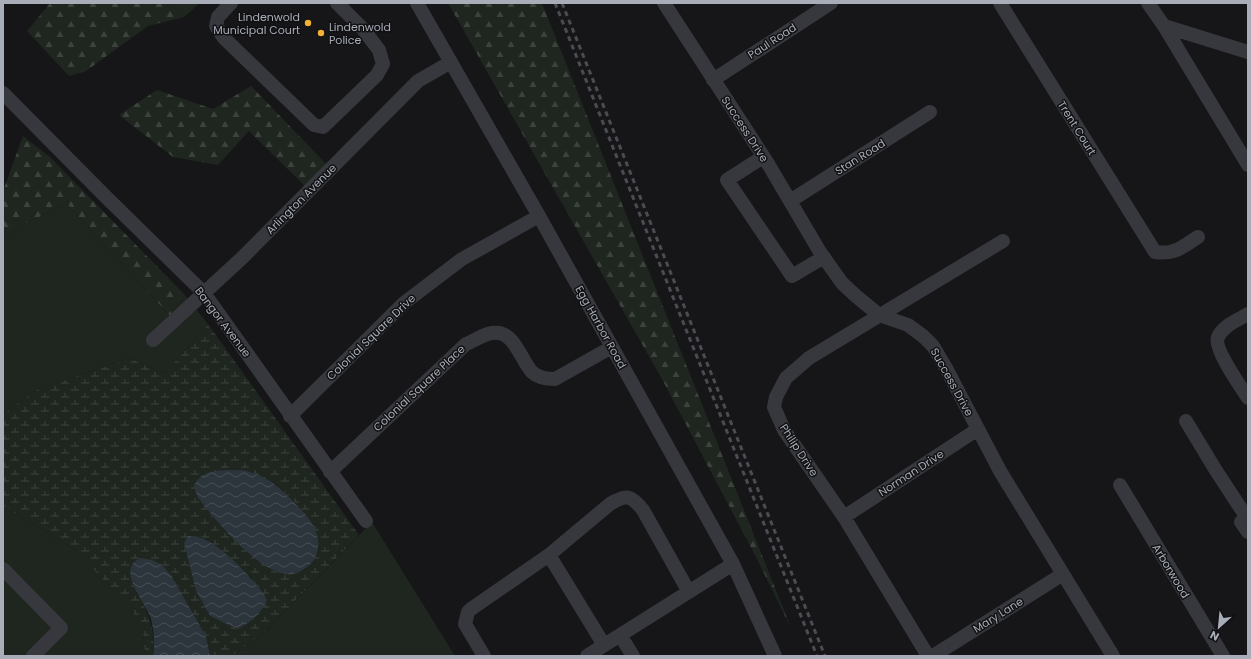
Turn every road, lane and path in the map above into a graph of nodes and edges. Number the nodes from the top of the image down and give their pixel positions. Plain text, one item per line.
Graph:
1 (231, 3) edge
2 (337, 3) edge
3 (417, 3) edge
4 (664, 3) edge
5 (831, 3) edge
6 (1000, 3) edge
7 (1148, 3) edge
8 (1164, 26) junction
9 (1248, 52) edge
10 (450, 62) junction
11 (713, 80) junction
12 (3, 93) edge
13 (930, 112) dead end
14 (763, 156) junction
15 (1248, 165) edge
16 (790, 201) junction
17 (539, 216) junction
18 (1198, 236) dead end
19 (1003, 241) dead end
20 (824, 257) junction
21 (204, 294) junction
22 (1248, 314) edge
23 (879, 315) junction
24 (153, 340) dead end
25 (612, 347) junction
26 (1248, 398) edge
27 (290, 416) junction
28 (1186, 421) dead end
29 (978, 429) junction
30 (330, 472) junction
31 (1120, 485) dead end
32 (844, 516) junction
33 (366, 521) dead end
34 (1246, 522) edge
35 (549, 555) junction
36 (733, 564) junction
37 (3, 569) edge
38 (1063, 574) junction
39 (689, 592) junction
40 (620, 635) junction
41 (604, 645) junction
42 (33, 656) edge
43 (484, 656) edge
44 (587, 656) edge
45 (633, 656) edge
46 (775, 656) edge
47 (928, 656) edge
48 (933, 656) edge
49 (1113, 656) edge
50 (1223, 656) edge

1 - 2 street
3 - 10 street, Egg Harbor Road
4 - 11 street, Success Drive
5 - 11 street, Paul Road
6 - 18 street, Trent Court
7 - 8 street
8 - 9 street
8 - 15 street
10 - 17 street, Egg Harbor Road
10 - 21 street, Arlington Avenue
11 - 14 street, Success Drive
12 - 21 street, Bangor Avenue
13 - 16 street, Stan Road
14 - 16 street, Success Drive
14 - 20 street
16 - 20 street, Success Drive
17 - 25 street, Egg Harbor Road
17 - 27 street, Colonial Square Drive
19 - 23 street, Philip Drive
20 - 23 street, Success Drive
21 - 24 street, Arlington Avenue
21 - 27 street, Bangor Avenue
22 - 26 street
23 - 29 street, Success Drive
23 - 32 street, Philip Drive
25 - 30 street, Colonial Square Place
25 - 36 street, Egg Harbor Road
27 - 30 street, Bangor Avenue
28 - 34 street
29 - 32 street, Norman Drive
29 - 38 street, Success Drive
30 - 33 street, Bangor Avenue
31 - 50 street, Arborwood
32 - 47 street, Philip Drive
35 - 39 street
35 - 41 street
35 - 43 street
36 - 39 street
36 - 46 street, Egg Harbor Road
37 - 42 street
38 - 48 street, Mary Lane
38 - 49 street, Success Drive
39 - 40 street
40 - 41 street
40 - 45 street
41 - 44 street

